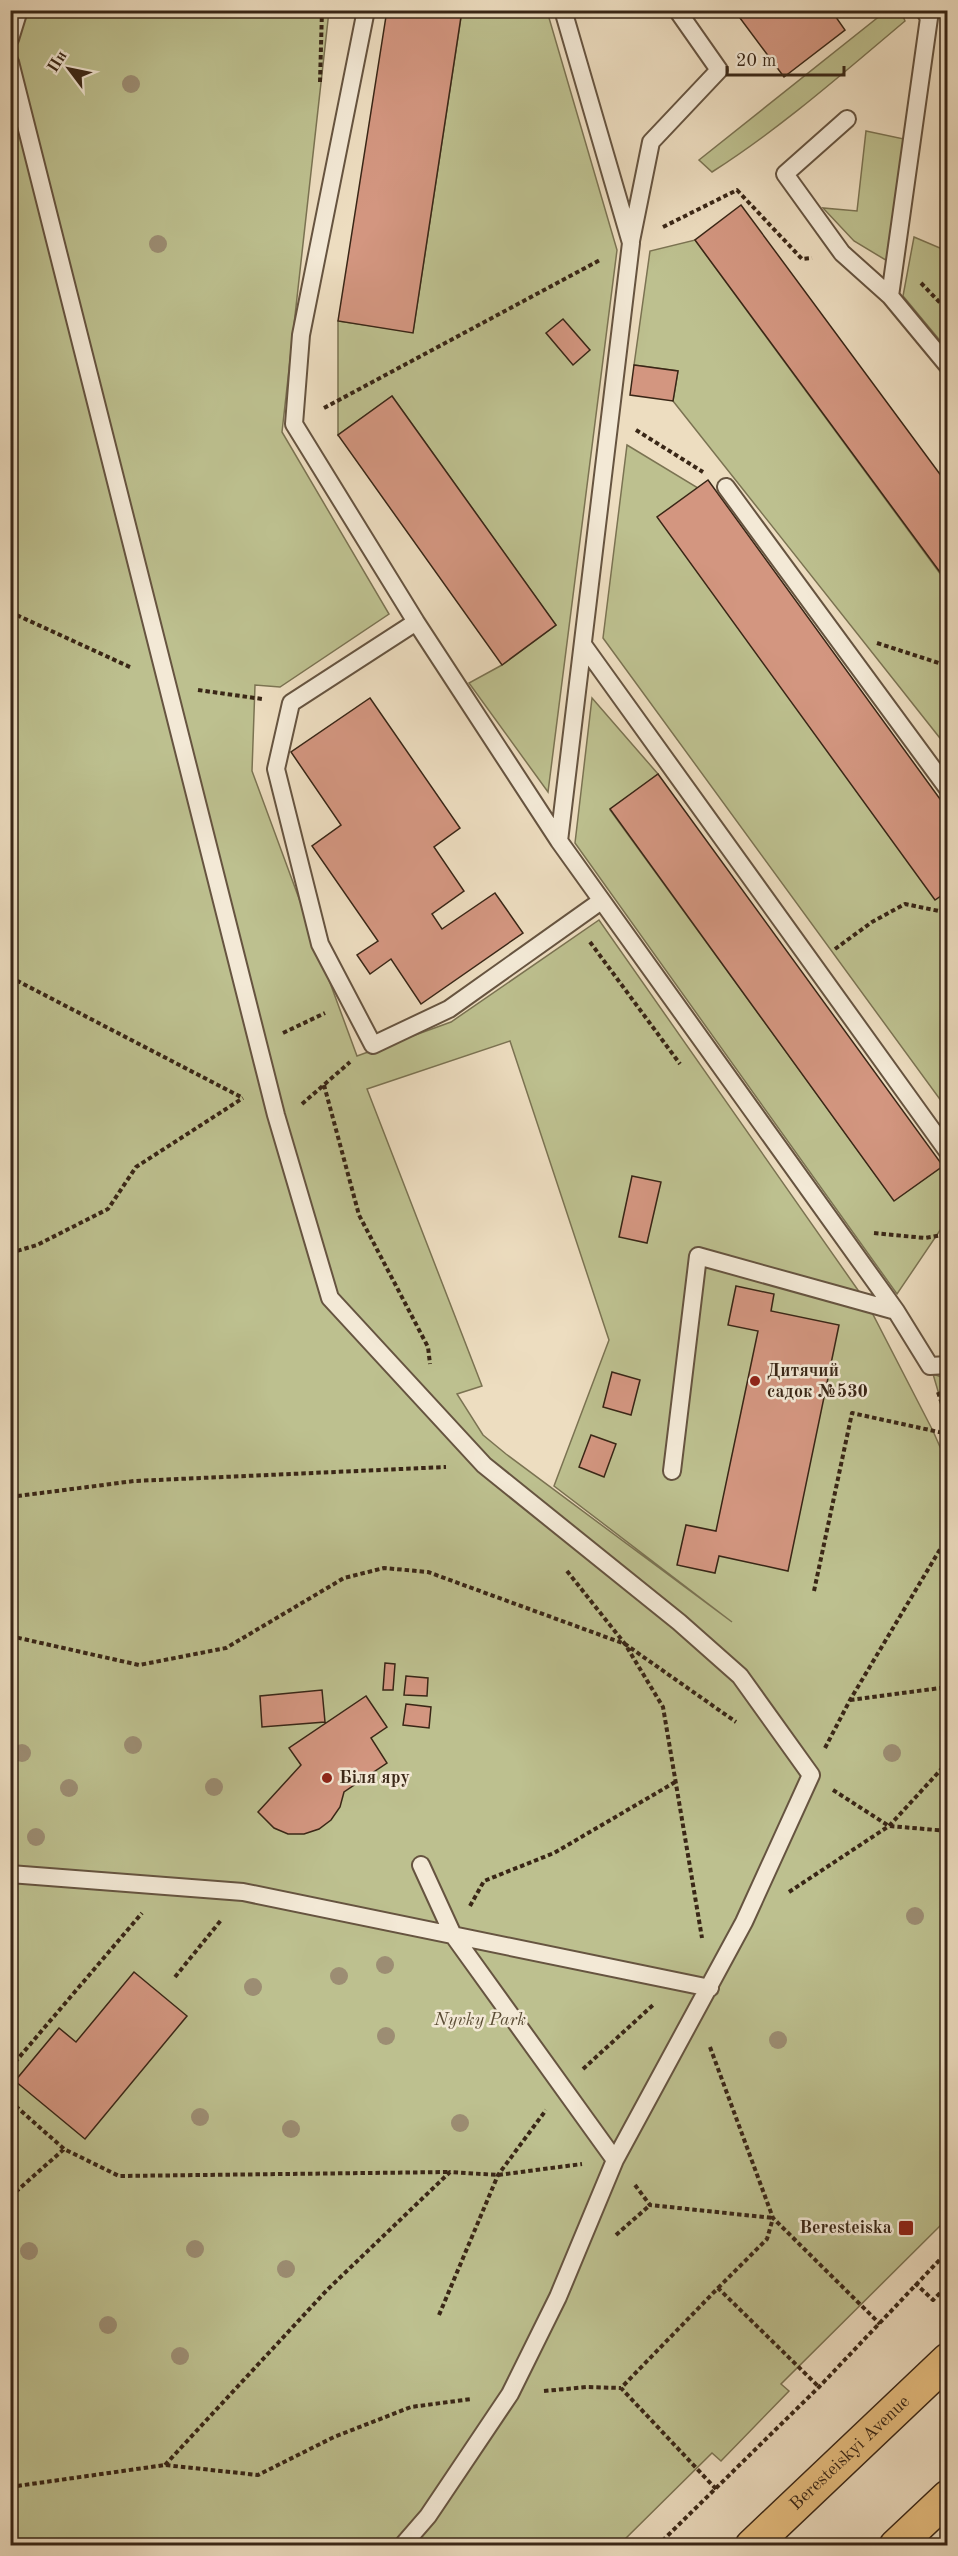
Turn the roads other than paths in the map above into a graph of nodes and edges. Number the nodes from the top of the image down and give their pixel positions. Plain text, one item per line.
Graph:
1 (20, 10) edge
2 (366, 10) edge
3 (563, 10) edge
4 (677, 10) edge
5 (924, 10) edge
6 (10, 39) edge
7 (10, 62) edge
8 (847, 119) dead end
9 (631, 243) junction
10 (890, 296) junction
11 (948, 366) edge
12 (726, 487) road end
13 (416, 622) junction
14 (584, 646) junction
15 (948, 789) edge
16 (559, 841) junction
17 (601, 901) junction
18 (948, 1152) edge
19 (896, 1311) junction
20 (948, 1365) edge
21 (672, 1471) dead end
22 (421, 1865) dead end
23 (10, 1874) edge
24 (453, 1935) junction
25 (710, 1988) junction
26 (615, 2160) junction
27 (948, 2360) edge
28 (948, 2497) edge
29 (402, 2546) edge
30 (752, 2546) edge
31 (896, 2546) edge

1 - 6 lane
2 - 13 lane
3 - 9 lane
4 - 9 lane
5 - 10 lane
7 - 25 lane
8 - 10 lane
9 - 14 lane
10 - 11 lane
12 - 15 lane
13 - 16 lane
13 - 17 lane
14 - 16 lane
14 - 18 lane
16 - 17 lane
17 - 19 lane
19 - 20 lane
19 - 21 lane
22 - 24 lane
23 - 24 lane
24 - 25 lane
24 - 26 lane
25 - 26 lane
26 - 29 lane
27 - 30 main road, Beresteiskyi Avenue
28 - 31 main road

